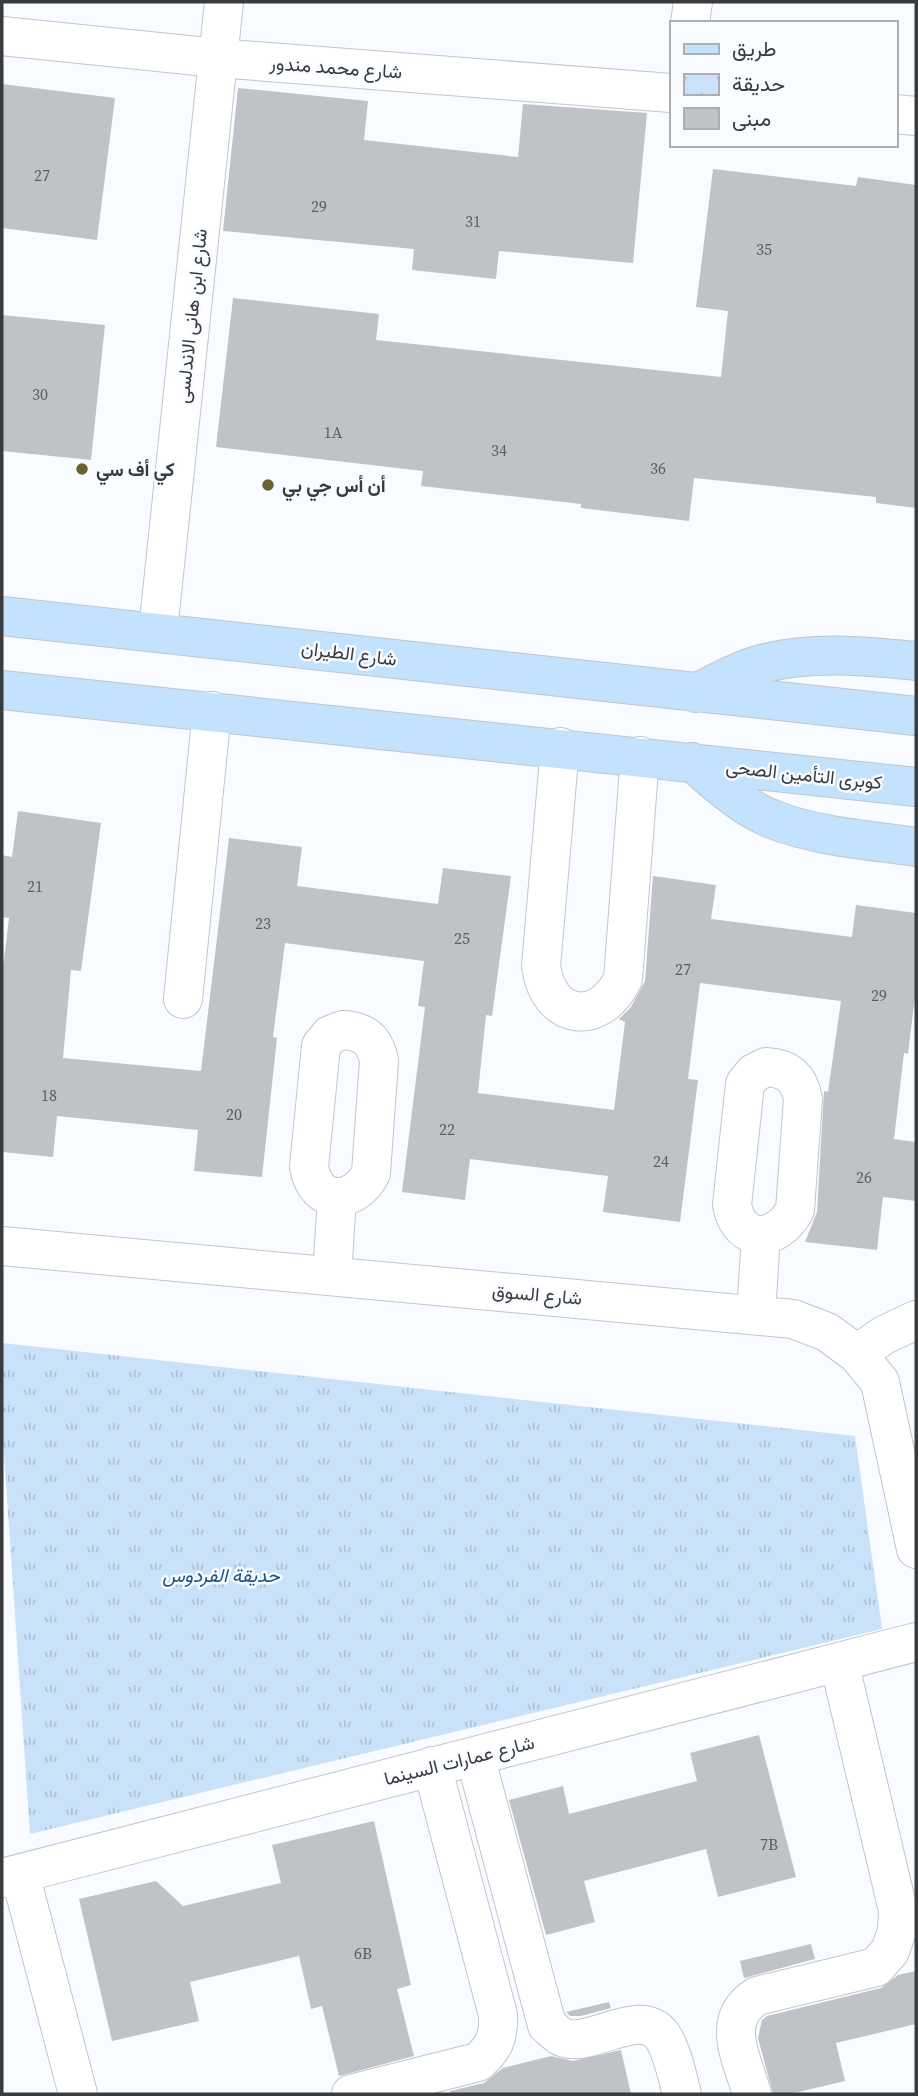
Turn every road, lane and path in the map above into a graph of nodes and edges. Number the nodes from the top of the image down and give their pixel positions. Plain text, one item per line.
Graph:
1 (224, 2) edge
2 (692, 2) edge
3 (690, 21) edge
4 (2, 36) edge
5 (217, 58) junction
6 (670, 93) edge
7 (897, 114) edge
8 (916, 116) edge
9 (2, 616) edge
10 (158, 631) junction
11 (916, 661) edge
12 (2, 690) edge
13 (696, 693) junction
14 (212, 711) junction
15 (916, 716) edge
16 (560, 747) junction
17 (640, 756) junction
18 (692, 762) junction
19 (916, 787) edge
20 (916, 847) edge
21 (183, 999) dead end
22 (337, 1198) dead end
23 (761, 1235) dead end
24 (2, 1246) edge
25 (332, 1276) junction
26 (756, 1314) junction
27 (916, 1320) edge
28 (857, 1354) junction
29 (916, 1549) edge
30 (916, 1642) edge
31 (839, 1662) junction
32 (475, 1756) junction
33 (432, 1766) junction
34 (11, 1876) edge
35 (78, 2094) edge
36 (351, 2094) edge
37 (682, 2094) edge
38 (752, 2094) edge

1 - 5 street, شارع ابن هانى الاندلسى
2 - 3 street
4 - 5 street, شارع محمد مندور
5 - 6 street, شارع محمد مندور
5 - 10 street, شارع ابن هانى الاندلسى
7 - 8 street
9 - 10 main road, شارع الطيران
10 - 13 main road, شارع الطيران
11 - 13 main road
12 - 14 main road
13 - 15 main road
14 - 16 main road
14 - 21 street
16 - 17 main road
16 - 17 street
17 - 18 main road
18 - 19 main road, كوبرى التأمين الصحى
18 - 20 main road
22 - 25 street
23 - 26 street
24 - 25 street, شارع السوق
25 - 26 street, شارع السوق
26 - 28 street, شارع السوق
27 - 28 street
28 - 29 street, شارع السوق
30 - 31 street, شارع عمارات السينما
31 - 32 street, شارع عمارات السينما
31 - 38 street
32 - 33 street, شارع عمارات السينما
32 - 37 street
33 - 34 street, شارع عمارات السينما
33 - 36 street
34 - 35 street

